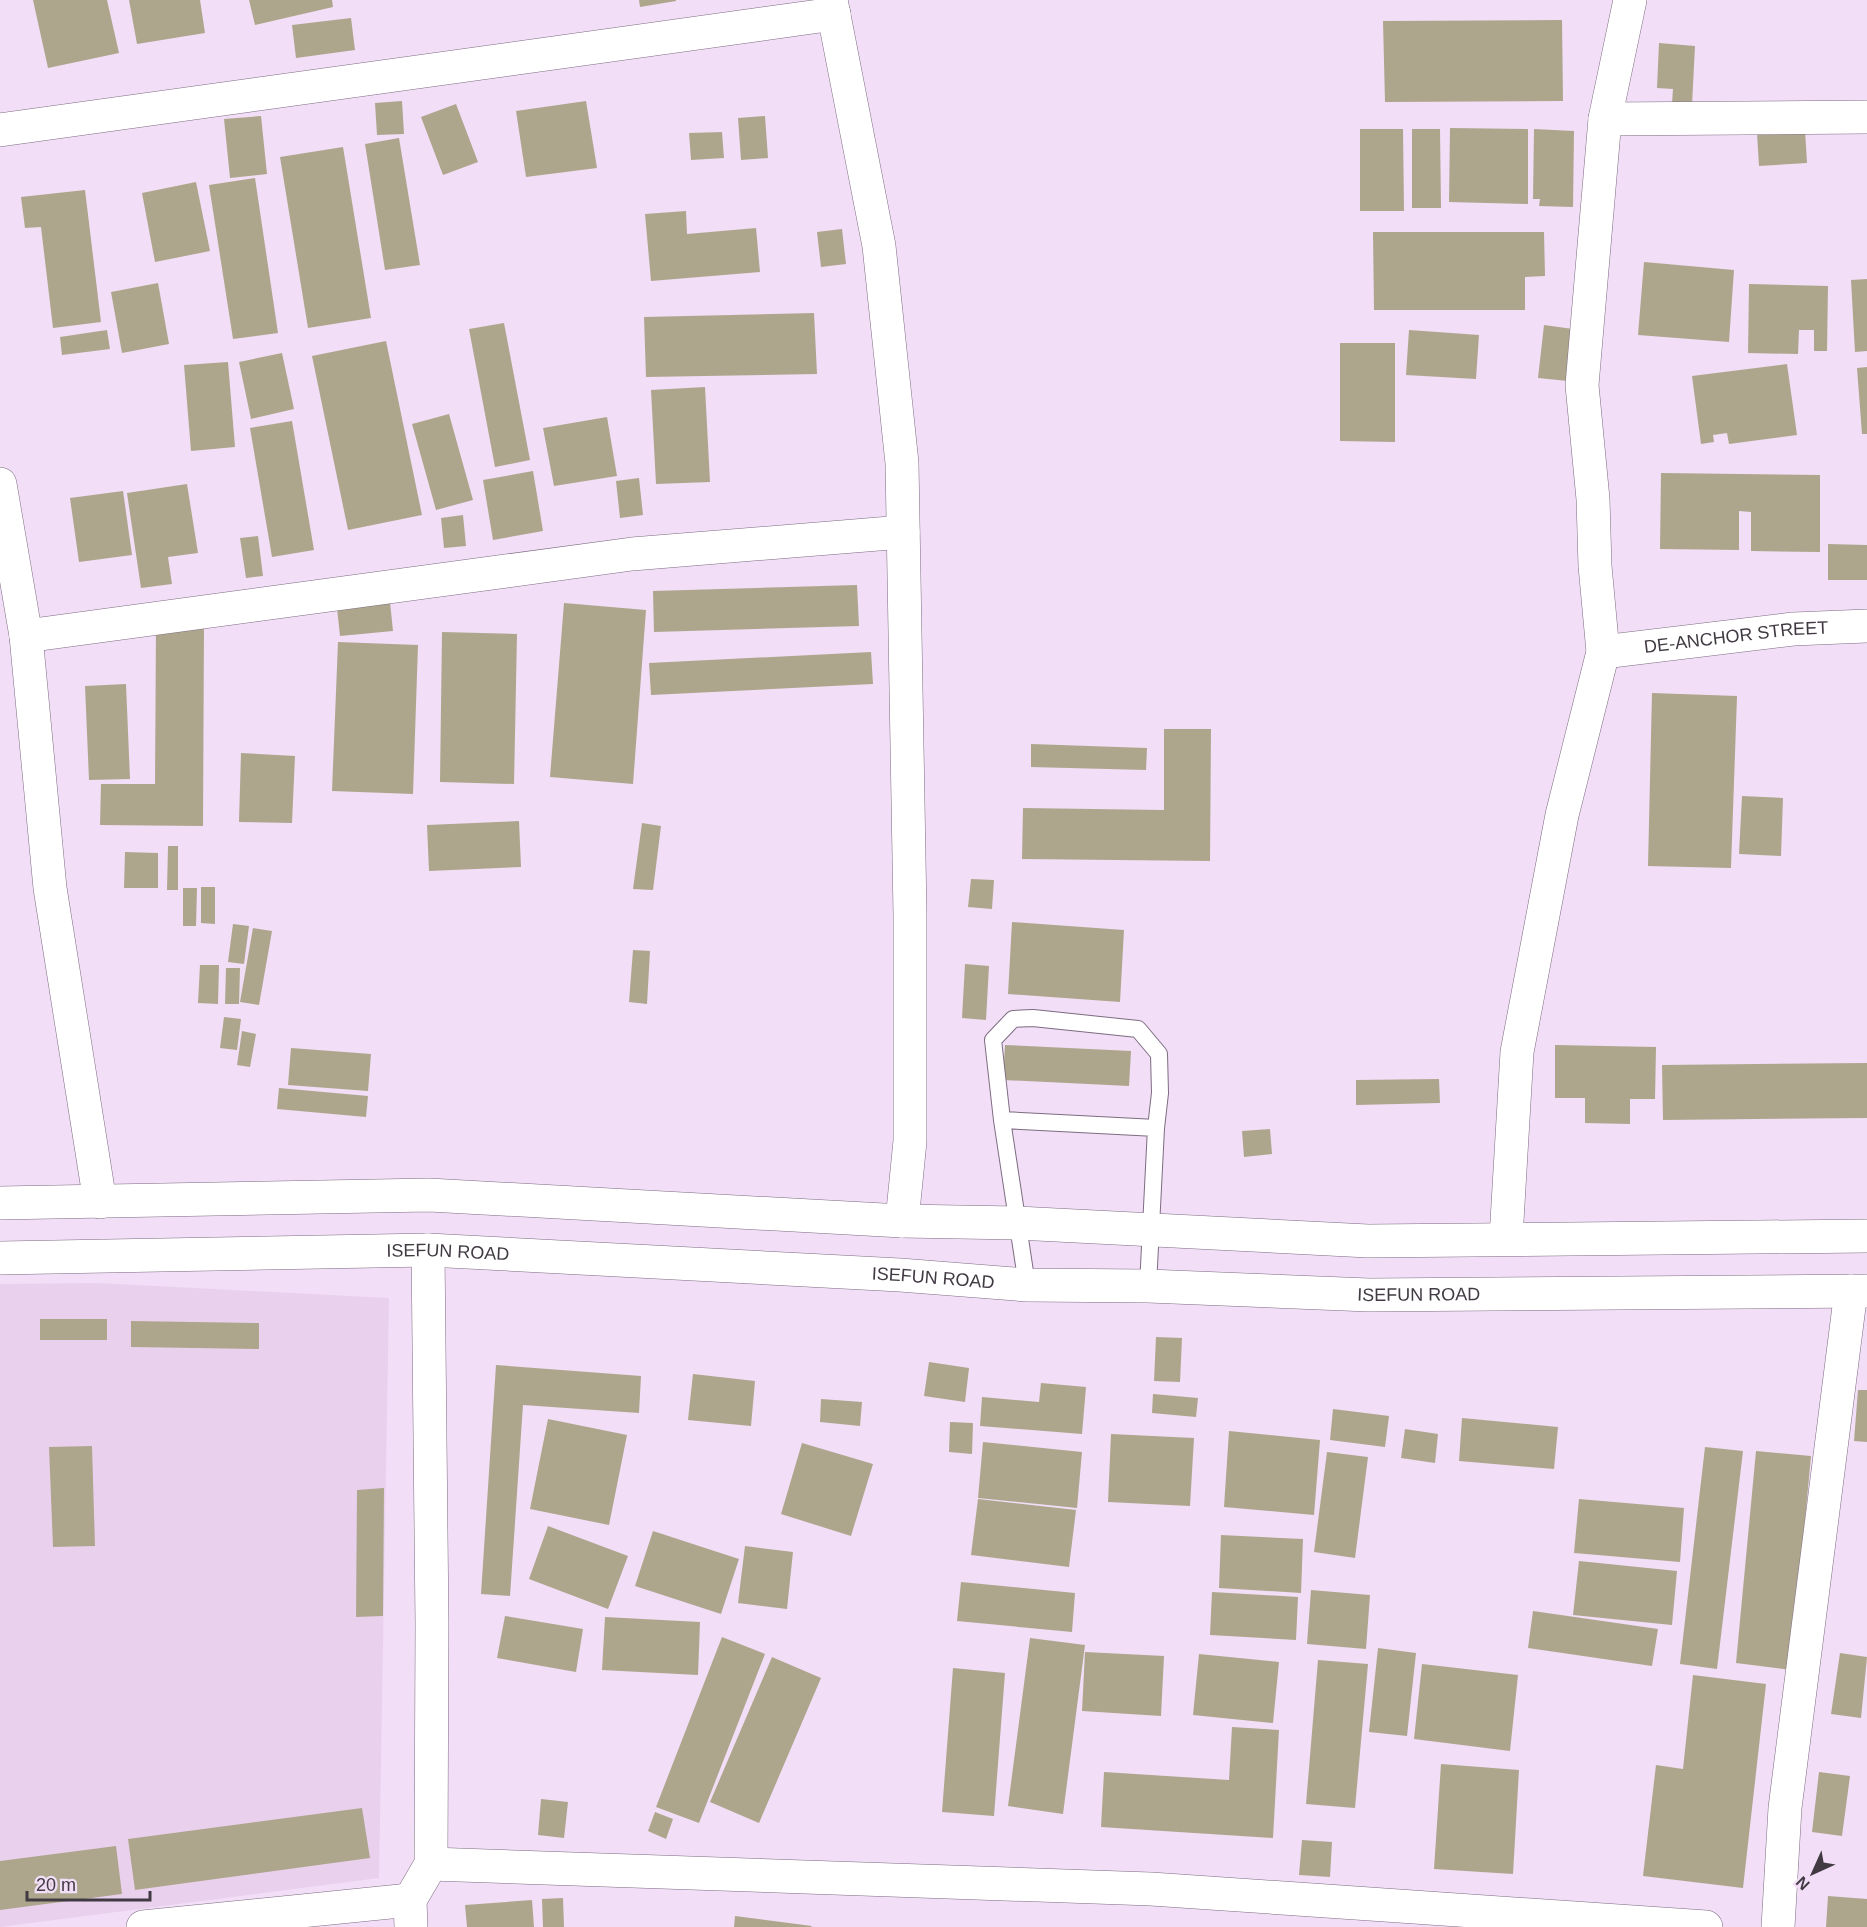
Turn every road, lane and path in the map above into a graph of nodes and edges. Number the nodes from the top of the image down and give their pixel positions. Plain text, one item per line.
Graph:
1 (1630, 0) edge
2 (832, 7) edge
3 (1867, 117) edge
4 (1605, 119) junction
5 (0, 130) edge
6 (0, 484) edge
7 (903, 532) junction
8 (1867, 626) edge
9 (26, 636) junction
10 (1603, 652) junction
11 (1002, 1120) junction
12 (1156, 1128) junction
13 (100, 1202) junction
14 (0, 1203) edge
15 (902, 1221) junction
16 (1017, 1223) junction
17 (1151, 1230) junction
18 (1867, 1236) edge
19 (1506, 1238) junction
20 (428, 1250) junction
21 (0, 1258) edge
22 (1027, 1285) junction
23 (1148, 1286) junction
24 (1859, 1291) edge
25 (431, 1864) junction
26 (410, 1914) edge
27 (143, 1927) edge
28 (1706, 1927) edge
29 (1778, 1927) edge

1 - 4 street
2 - 5 street
2 - 7 street
3 - 4 street
4 - 10 street
6 - 9 street
7 - 9 street
7 - 15 street
8 - 10 street, DE-ANCHOR STREET
9 - 13 street
10 - 19 street
11 - 12 lane
11 - 12 lane
11 - 16 lane
12 - 17 lane
13 - 14 street
13 - 15 street
15 - 16 street
16 - 17 street
16 - 22 lane
17 - 19 street
17 - 23 lane
18 - 19 street
20 - 21 street, ISEFUN ROAD
20 - 22 street, ISEFUN ROAD
20 - 25 street
22 - 23 street, ISEFUN ROAD
23 - 24 street, ISEFUN ROAD
24 - 29 street
25 - 26 street
25 - 28 street
26 - 27 street

